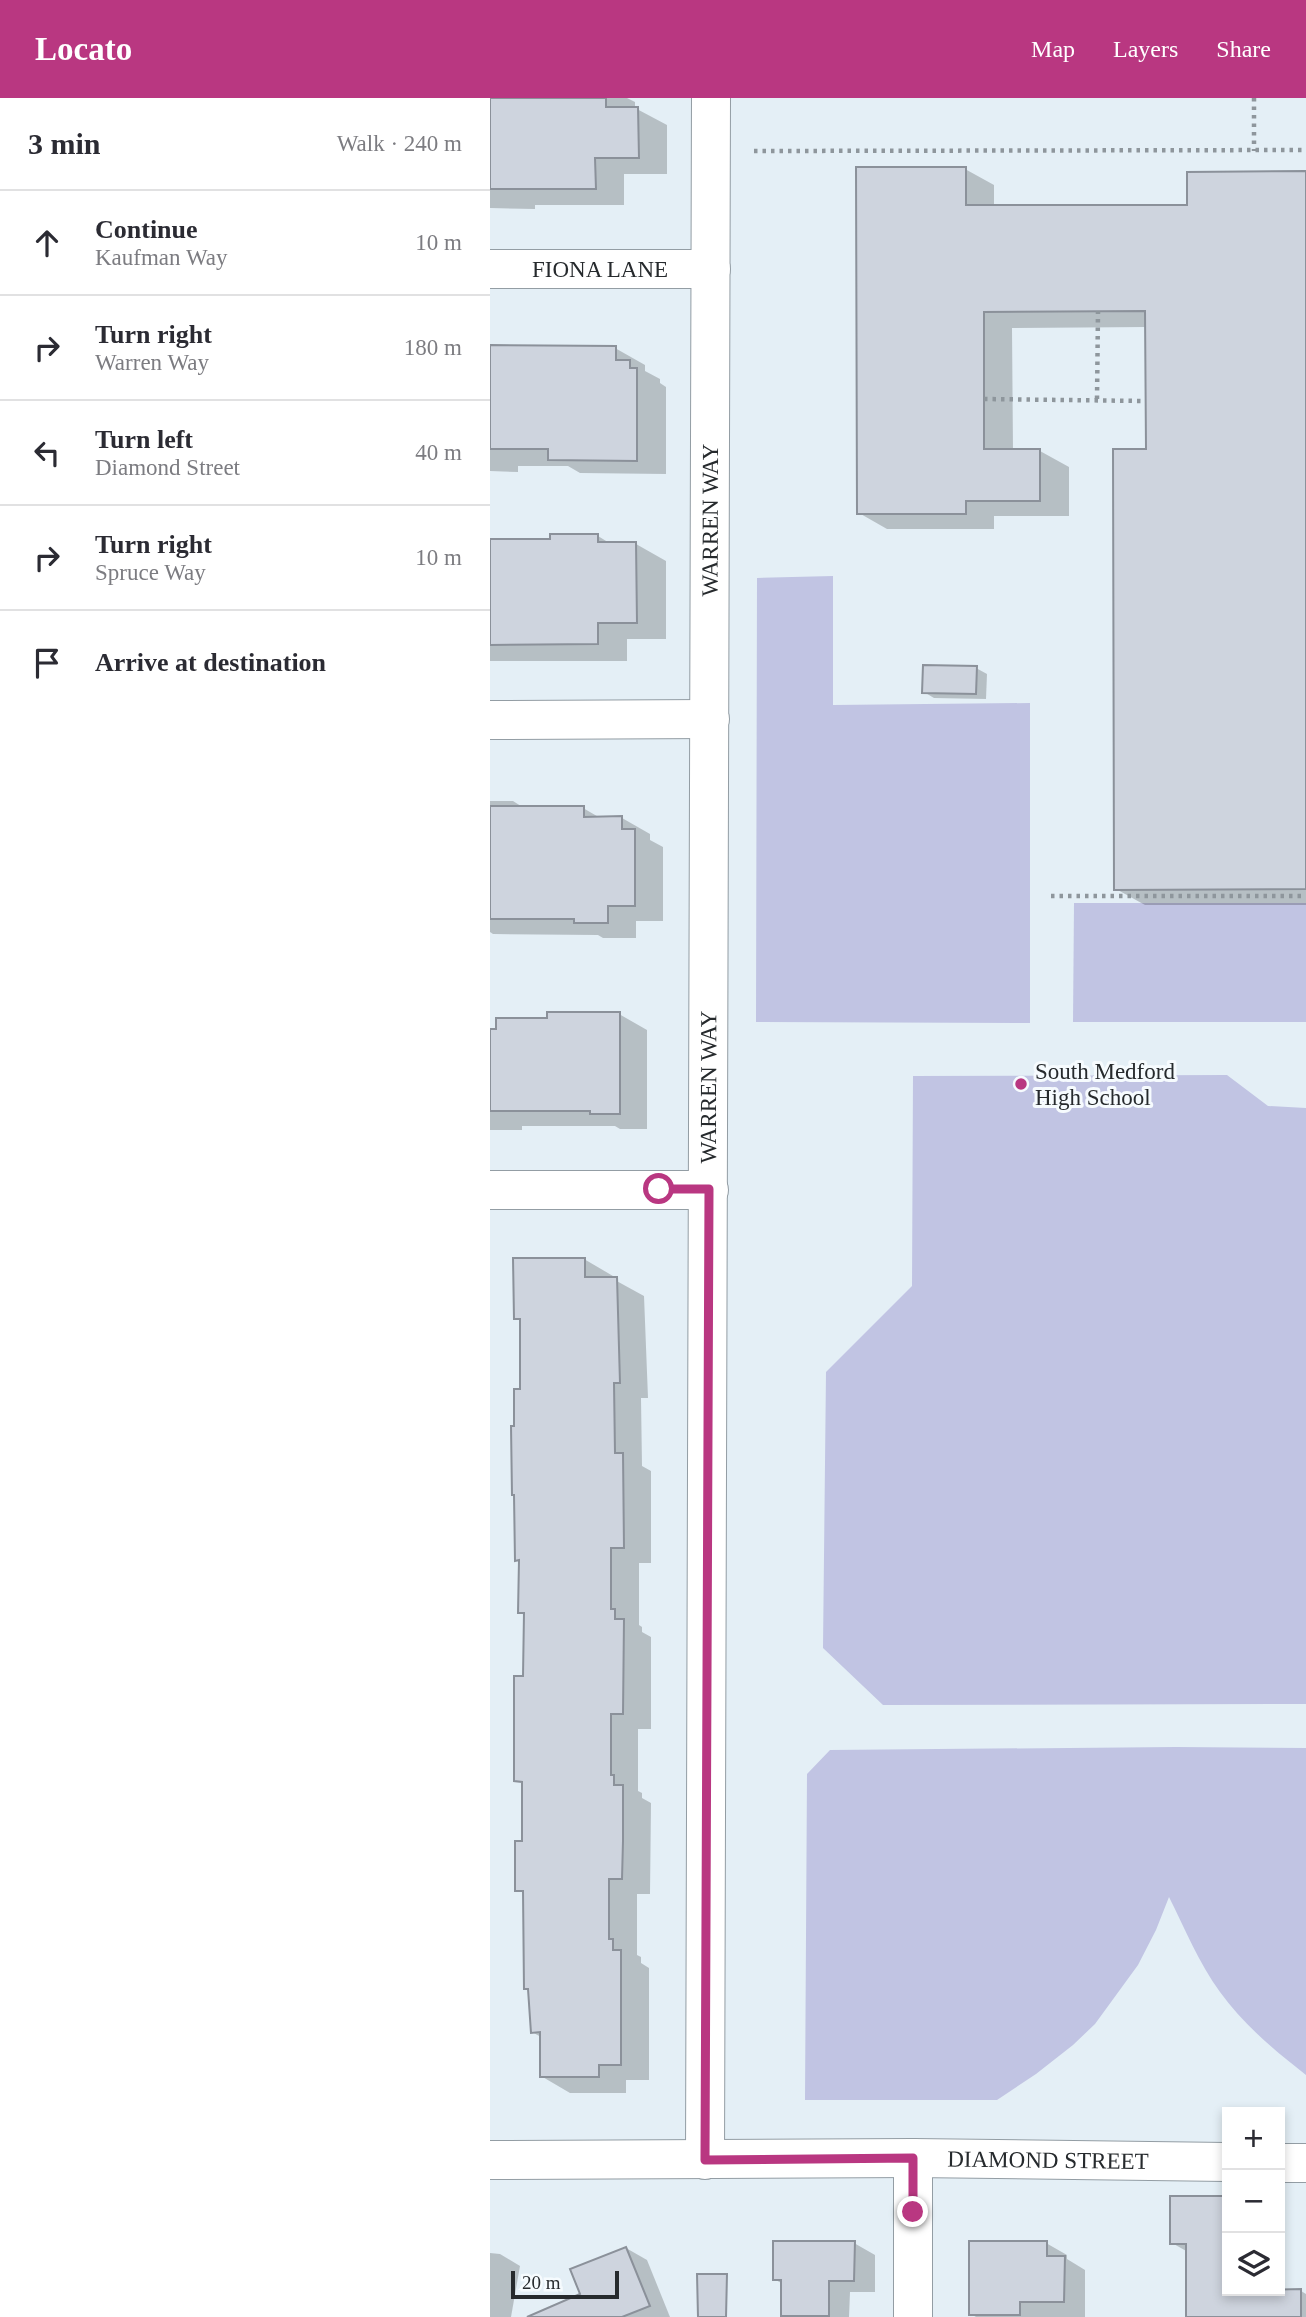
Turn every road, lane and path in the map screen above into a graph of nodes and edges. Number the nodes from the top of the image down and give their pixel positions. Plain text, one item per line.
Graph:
1 (711, 98) edge
2 (1254, 98) edge
3 (1306, 150) edge
4 (754, 151) dead end
5 (1254, 151) junction
6 (490, 269) edge
7 (711, 269) junction
8 (1098, 312) dead end
9 (984, 399) dead end
10 (1097, 399) junction
11 (1145, 401) dead end
12 (710, 719) junction
13 (490, 720) edge
14 (1051, 896) dead end
15 (1306, 896) edge
16 (709, 1189) junction
17 (490, 1190) edge
18 (913, 2158) junction
19 (490, 2160) edge
20 (705, 2160) junction
21 (1222, 2162) edge
22 (1285, 2163) edge
23 (1306, 2163) edge
24 (913, 2317) edge

1 - 7 street, WARREN WAY
2 - 5 path
3 - 5 path
4 - 5 path
6 - 7 street, FIONA LANE
7 - 12 street, WARREN WAY
8 - 10 path
9 - 10 path
10 - 11 path
12 - 13 street
12 - 16 street, WARREN WAY
14 - 15 path
16 - 17 street
16 - 20 street, WARREN WAY
18 - 20 street, DIAMOND STREET
18 - 21 street, DIAMOND STREET
18 - 24 street
19 - 20 street, DIAMOND STREET
22 - 23 street

